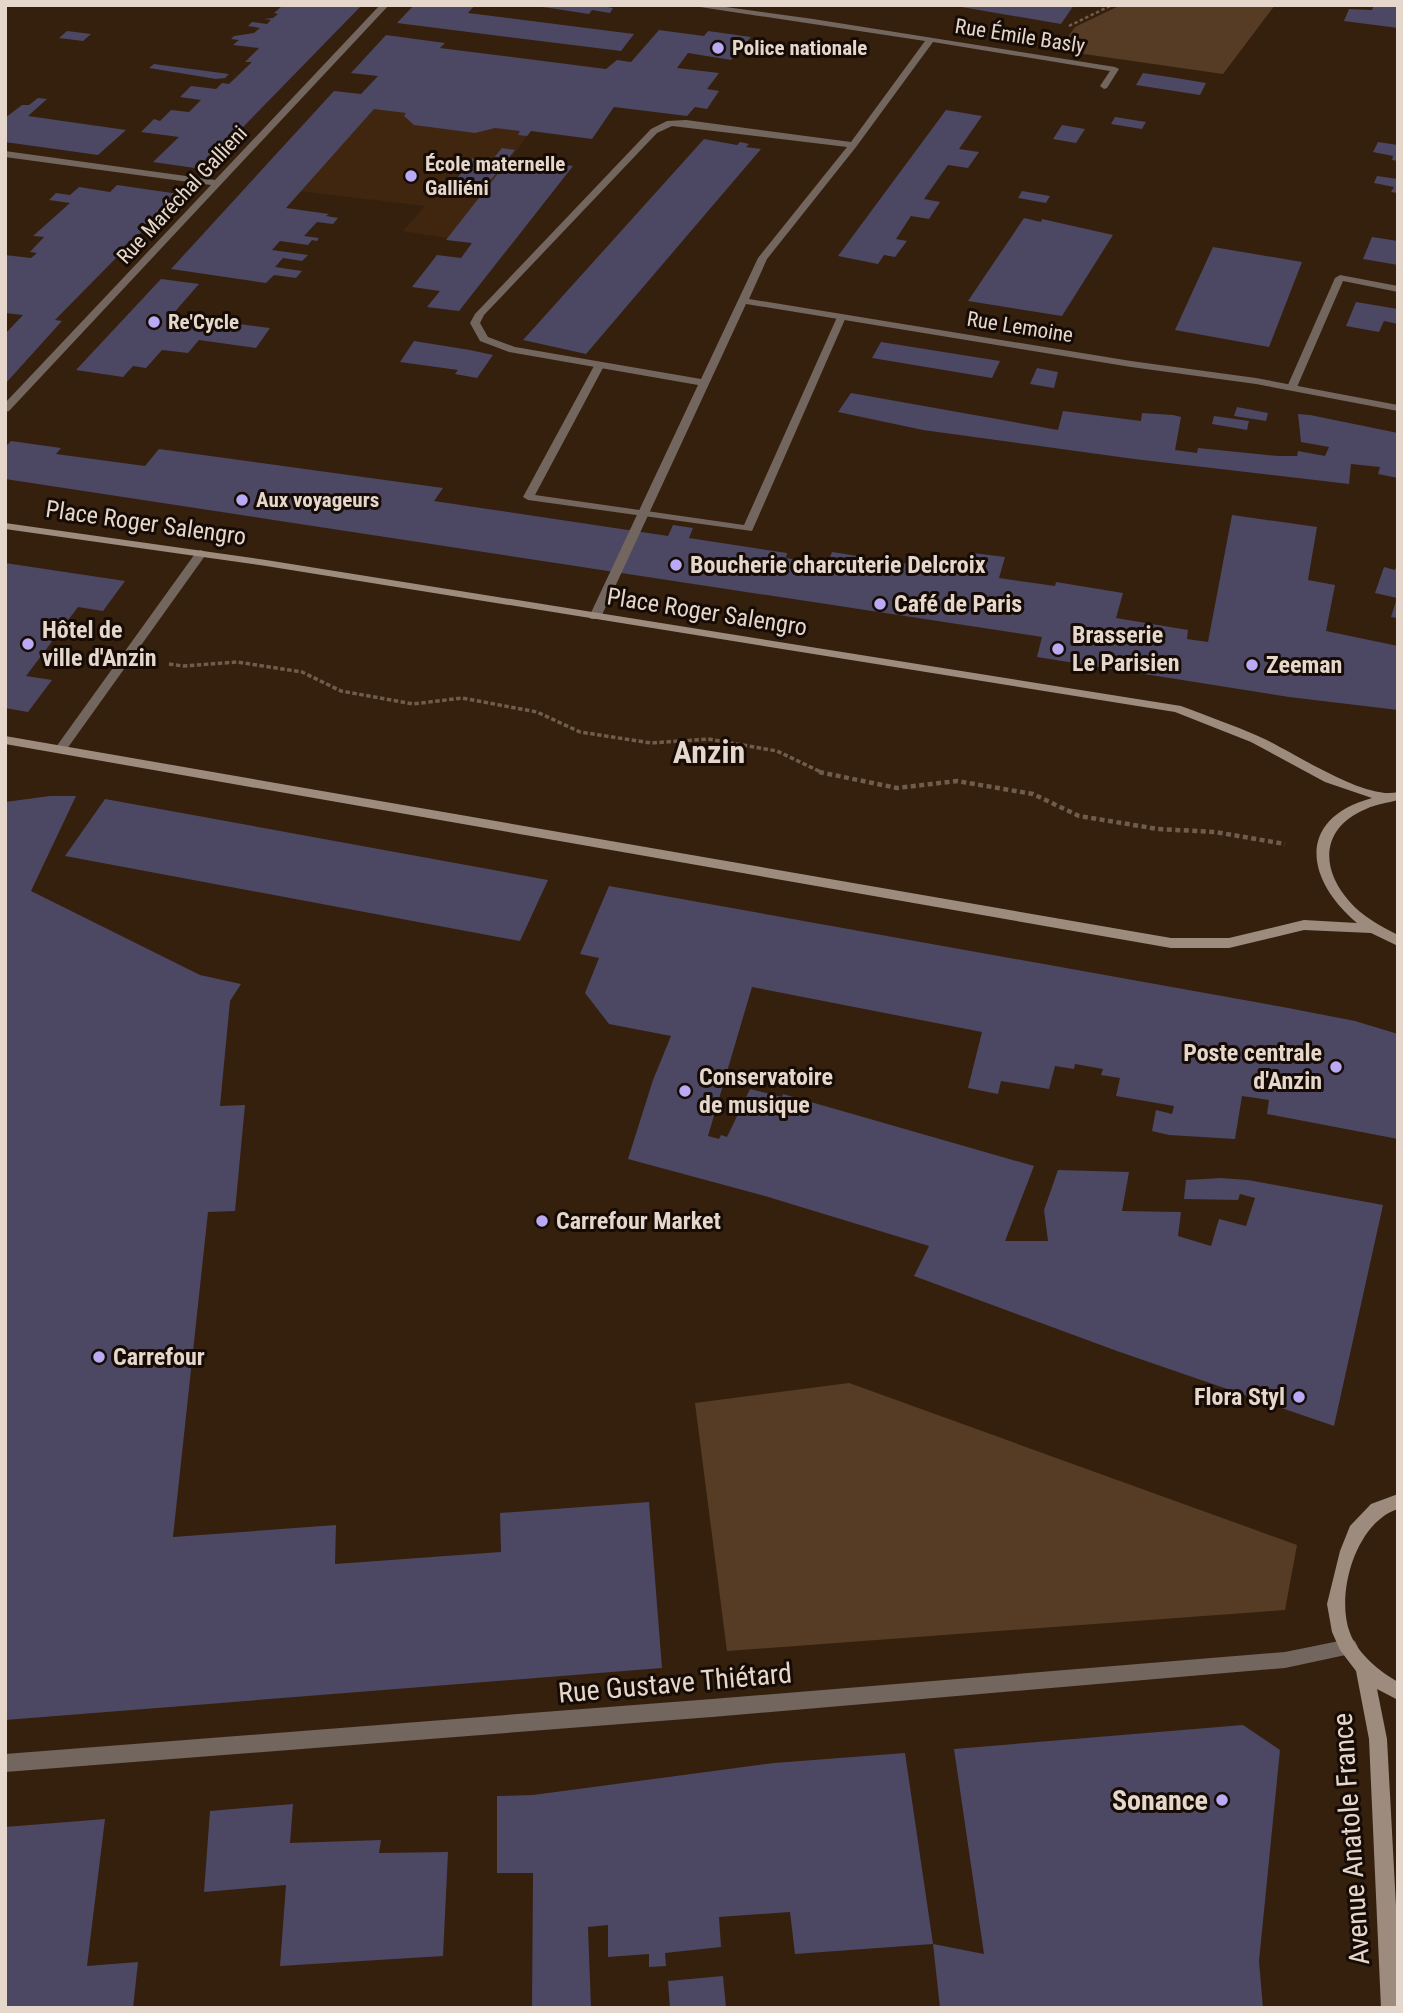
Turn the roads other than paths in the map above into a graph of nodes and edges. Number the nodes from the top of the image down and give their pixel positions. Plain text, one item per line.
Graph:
1 (385, 5) edge
2 (691, 5) edge
3 (752, 9) edge
4 (931, 39) junction
5 (1104, 86) dead end
6 (853, 145) junction
7 (5, 154) edge
8 (217, 183) junction
9 (1398, 289) edge
10 (743, 301) junction
11 (841, 317) junction
12 (599, 366) junction
13 (704, 383) junction
14 (1292, 387) junction
15 (1398, 408) edge
16 (5, 409) edge
17 (643, 513) junction
18 (5, 526) edge
19 (201, 553) junction
20 (595, 617) junction
21 (5, 740) edge
22 (60, 750) junction
23 (1391, 797) edge
24 (1370, 928) junction
25 (1398, 941) edge
26 (1396, 1497) edge
27 (1349, 1647) junction
28 (1364, 1668) junction
29 (1398, 1692) edge
30 (5, 1763) edge
31 (1391, 2008) edge

1 - 8 street, Rue Maréchal Gallieni
2 - 3 street, Rue Émile Basly
3 - 4 street, Rue Émile Basly
4 - 5 street, Rue Émile Basly
4 - 6 street
6 - 10 street
6 - 12 street
7 - 8 street
8 - 16 street, Rue Maréchal Gallieni
9 - 14 street
10 - 11 street, Rue Lemoine
10 - 13 street
11 - 14 street, Rue Lemoine
11 - 17 street
12 - 13 street
12 - 17 street
13 - 17 street
14 - 15 street, Rue Lemoine
17 - 20 street
18 - 19 street, Place Roger Salengro
19 - 20 street, Place Roger Salengro
19 - 22 street
20 - 23 street, Place Roger Salengro
21 - 22 street
22 - 24 street
23 - 24 street
24 - 25 street
26 - 27 street, Avenue Anatole France
27 - 28 street, Avenue Anatole France
27 - 30 street, Rue Gustave Thiétard
28 - 29 street, Avenue Anatole France
28 - 31 street, Avenue Anatole France

